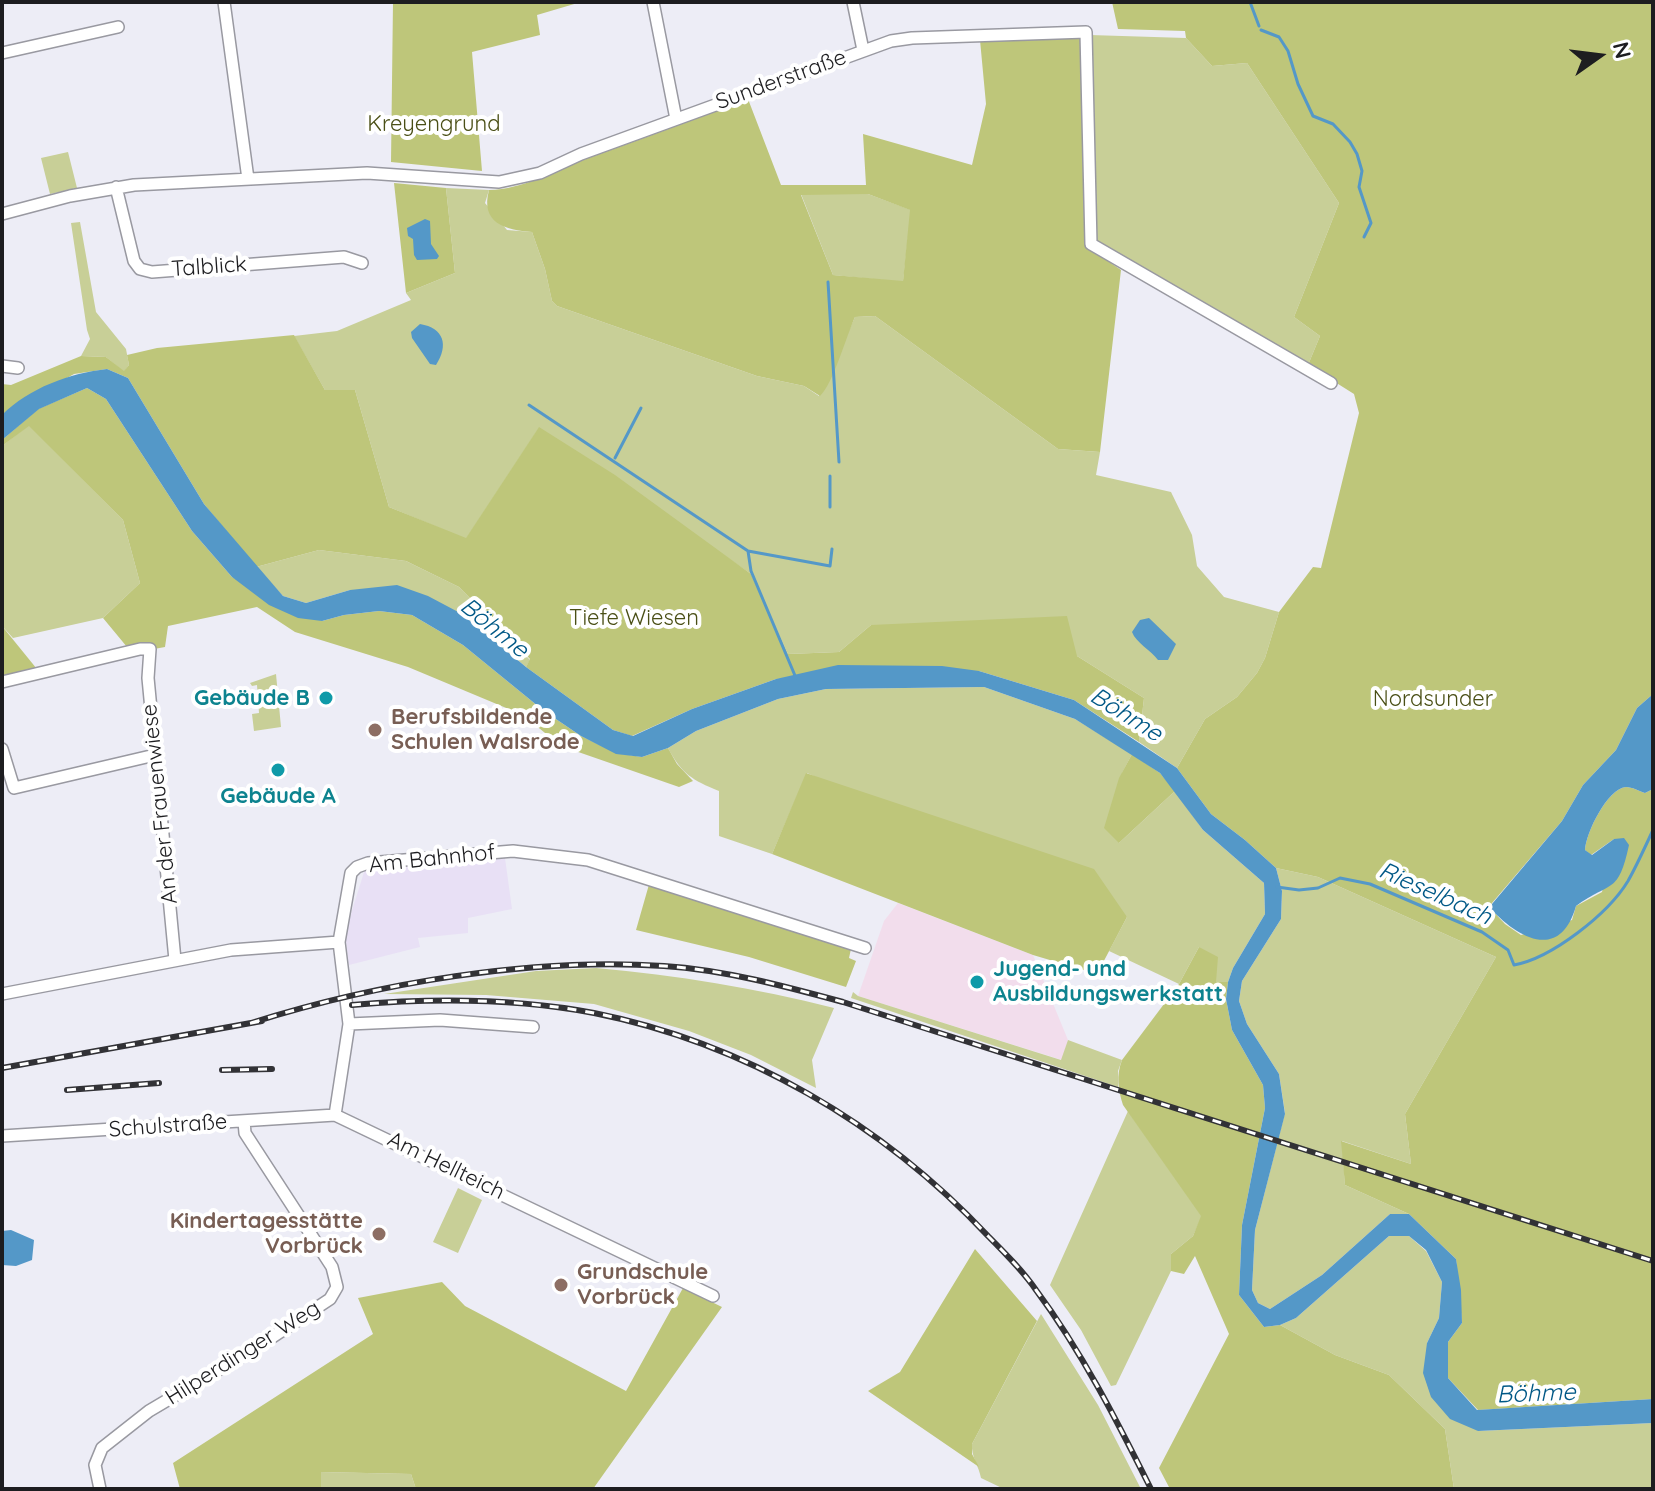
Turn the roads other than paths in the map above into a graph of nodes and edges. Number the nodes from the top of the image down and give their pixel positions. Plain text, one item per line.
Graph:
1 (224, 2) edge
2 (653, 2) edge
3 (853, 2) edge
4 (118, 27) dead end
5 (863, 50) junction
6 (2, 53) edge
7 (676, 119) junction
8 (248, 179) junction
9 (116, 187) junction
10 (2, 214) edge
11 (362, 263) dead end
12 (2, 366) edge
13 (18, 368) dead end
14 (1331, 383) dead end
15 (2, 682) edge
16 (2, 749) edge
17 (155, 755) junction
18 (339, 942) junction
19 (865, 948) dead end
20 (175, 960) junction
21 (2, 994) edge
22 (349, 1024) junction
23 (533, 1027) dead end
24 (335, 1115) junction
25 (244, 1121) junction
26 (2, 1136) edge
27 (713, 1296) dead end
28 (100, 1489) edge

1 - 8 street
2 - 7 street
3 - 5 street
4 - 6 street
5 - 7 street, Sunderstraße
5 - 14 street, Sunderstraße
7 - 8 street, Sunderstraße
8 - 9 street, Sunderstraße
9 - 10 street, Sunderstraße
9 - 11 street, Talblick
12 - 13 street
15 - 17 street, An der Frauenwiese
16 - 17 street
17 - 20 street, An der Frauenwiese
18 - 19 street, Am Bahnhof
18 - 20 street
18 - 22 street
20 - 21 street
22 - 23 street
22 - 24 street
24 - 25 street, Schulstraße
24 - 27 street, Am Hellteich
25 - 26 street, Schulstraße
25 - 28 street, Hilperdinger Weg

